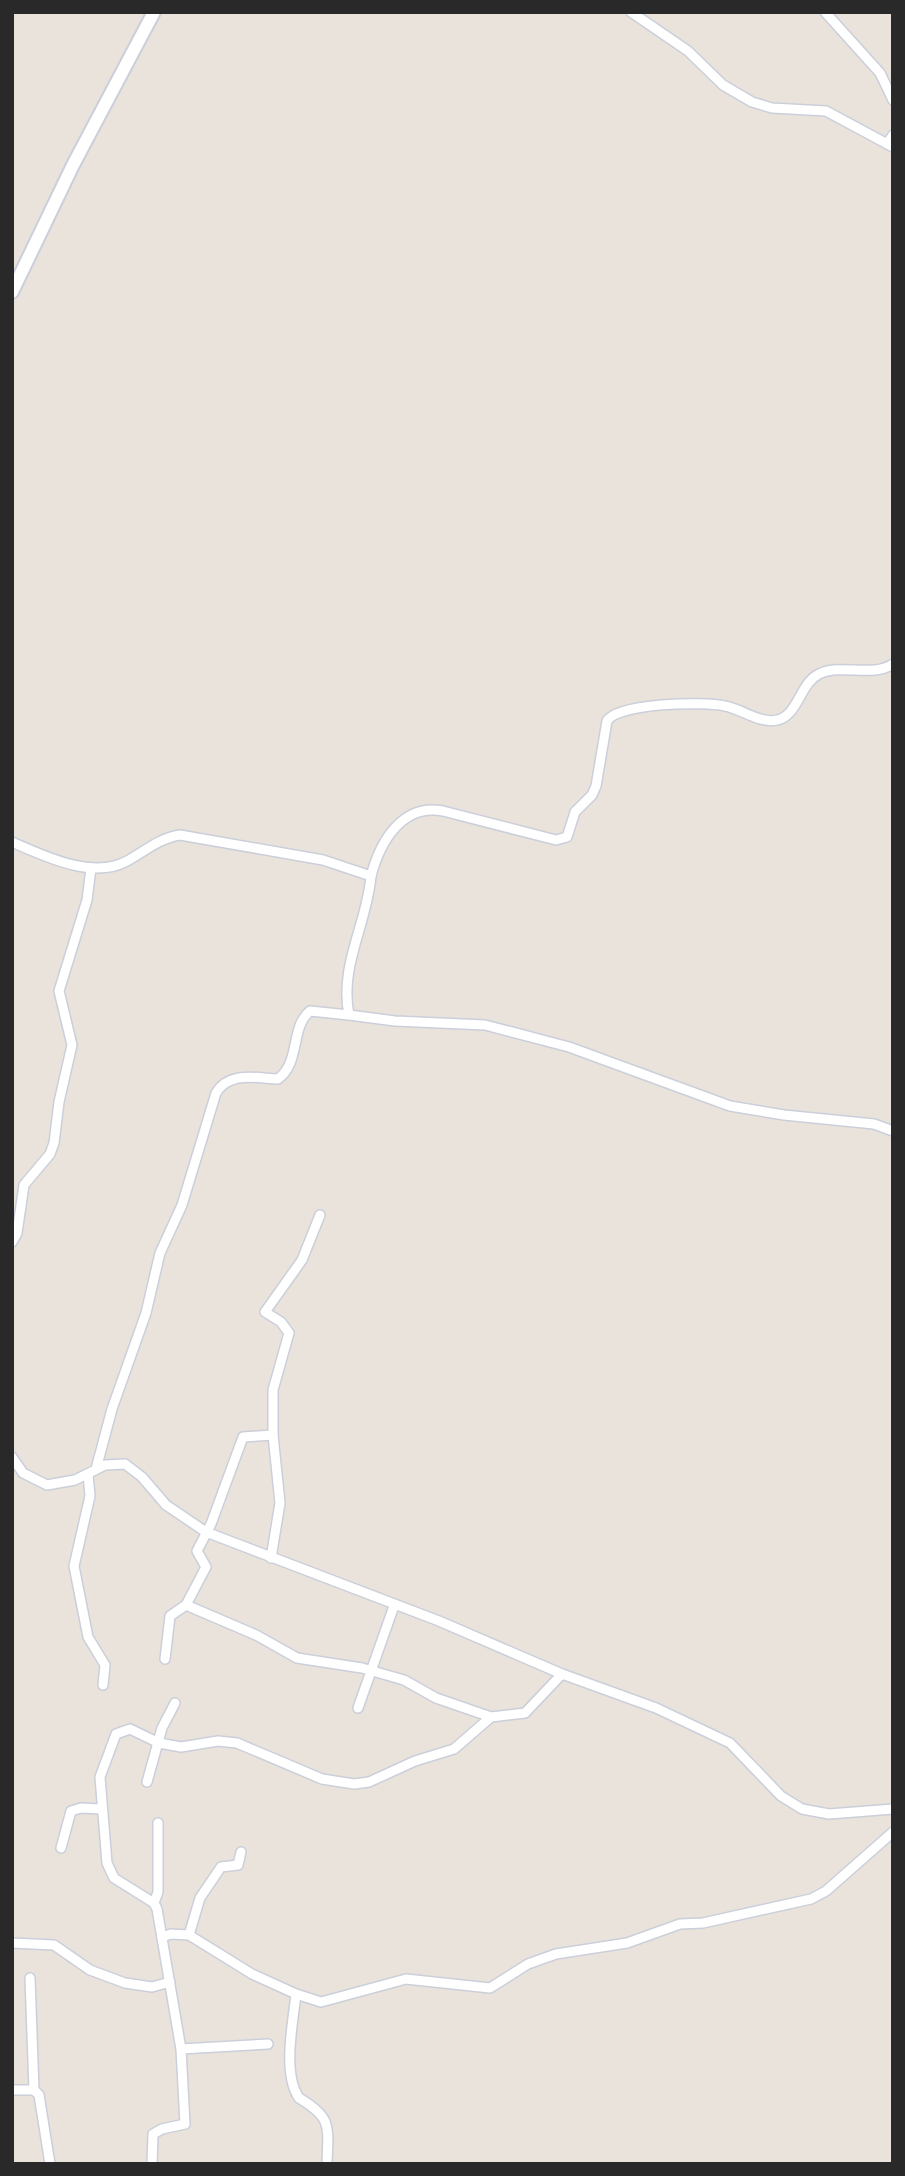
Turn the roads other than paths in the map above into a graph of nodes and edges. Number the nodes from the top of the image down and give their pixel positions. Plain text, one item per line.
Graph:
1 (154, 12) edge
2 (631, 12) edge
3 (825, 12) edge
4 (893, 100) edge
5 (893, 135) edge
6 (890, 146) edge
7 (12, 292) edge
8 (893, 664) edge
9 (12, 842) edge
10 (91, 867) junction
11 (371, 876) junction
12 (349, 1014) junction
13 (893, 1131) edge
14 (320, 1215) dead end
15 (12, 1242) edge
16 (273, 1435) junction
17 (12, 1457) edge
18 (92, 1472) junction
19 (206, 1532) junction
20 (271, 1558) junction
21 (186, 1605) junction
22 (394, 1606) junction
23 (165, 1659) dead end
24 (372, 1671) junction
25 (562, 1674) junction
26 (103, 1685) dead end
27 (175, 1703) dead end
28 (358, 1708) dead end
29 (491, 1717) junction
30 (159, 1743) junction
31 (147, 1782) dead end
32 (101, 1808) junction
33 (893, 1809) edge
34 (158, 1823) dead end
35 (893, 1832) edge
36 (61, 1848) dead end
37 (241, 1852) dead end
38 (154, 1903) junction
39 (189, 1935) junction
40 (162, 1937) junction
41 (12, 1943) edge
42 (30, 1978) dead end
43 (170, 1982) junction
44 (296, 1994) junction
45 (268, 2044) dead end
46 (181, 2049) junction
47 (12, 2090) edge
48 (34, 2090) junction
49 (50, 2164) edge
50 (152, 2164) edge
51 (327, 2164) edge

1 - 7 main road
2 - 6 street
3 - 4 street
5 - 6 street
8 - 11 street
9 - 10 street
10 - 11 street
10 - 15 street
11 - 12 street
12 - 13 street
12 - 18 street
14 - 16 street
16 - 19 street
16 - 20 street
17 - 18 street
18 - 19 street
18 - 26 street
19 - 20 street
19 - 21 street
20 - 22 street
21 - 23 street
21 - 24 street
22 - 24 street
22 - 25 street
24 - 28 street
24 - 29 street
25 - 29 street
25 - 33 street
27 - 30 street
29 - 30 street
30 - 31 street
30 - 32 street
32 - 36 street
32 - 38 street
34 - 38 street
35 - 44 street
37 - 39 street
38 - 40 street
39 - 40 street
39 - 44 street
40 - 43 street
41 - 43 street
42 - 48 street
43 - 46 street
44 - 51 street
45 - 46 street
46 - 50 street
47 - 48 street
48 - 49 street

